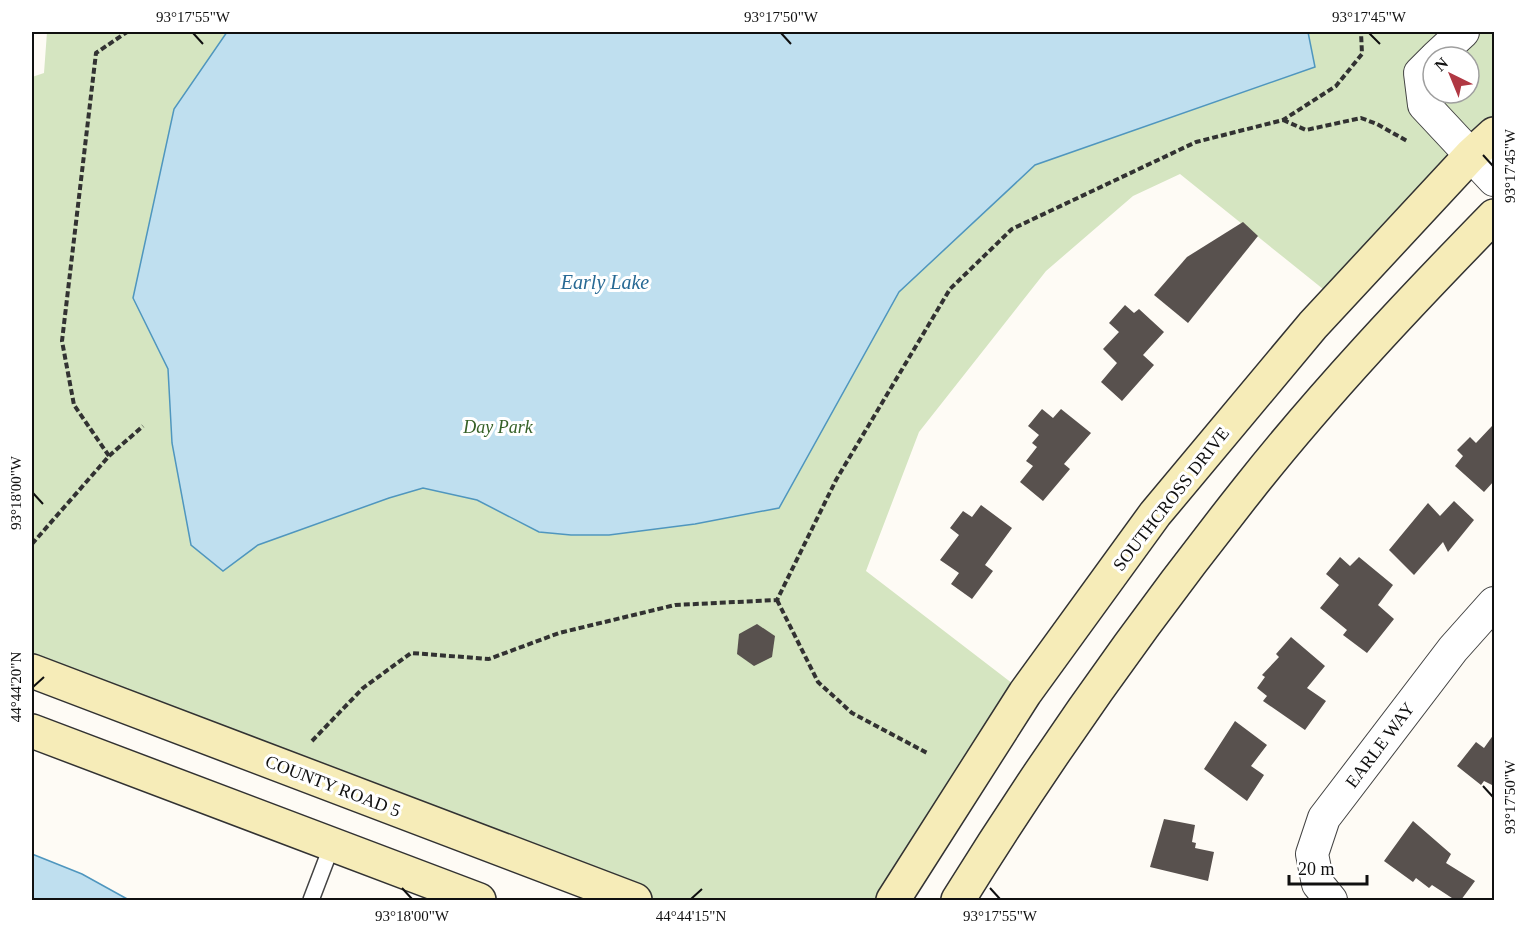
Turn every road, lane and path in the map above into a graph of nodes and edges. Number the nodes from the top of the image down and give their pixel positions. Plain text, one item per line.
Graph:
1 (127, 32) edge
2 (1361, 32) edge
3 (1463, 32) edge
4 (1449, 45) edge
5 (1421, 72) edge
6 (1421, 86) edge
7 (1424, 105) edge
8 (1283, 120) junction
9 (1407, 141) dead end
10 (1483, 144) edge
11 (1494, 180) edge
12 (1494, 216) edge
13 (143, 426) dead end
14 (109, 456) junction
15 (32, 544) edge
16 (777, 600) junction
17 (1494, 603) edge
18 (32, 671) edge
19 (32, 731) edge
20 (312, 741) dead end
21 (929, 754) dead end
22 (332, 845) junction
23 (311, 900) edge
24 (479, 900) edge
25 (635, 900) edge
26 (893, 900) edge
27 (958, 900) edge
28 (1331, 900) edge

1 - 14 path
2 - 8 path
3 - 4 street
5 - 6 street
7 - 10 street
8 - 9 path
8 - 16 path
10 - 11 street
10 - 26 street, SOUTHCROSS DRIVE
12 - 27 street
13 - 14 path
14 - 15 path
16 - 20 path
16 - 21 path
17 - 28 street, EARLE WAY
18 - 25 street, COUNTY ROAD 5
19 - 22 street
22 - 23 lane
22 - 24 street

